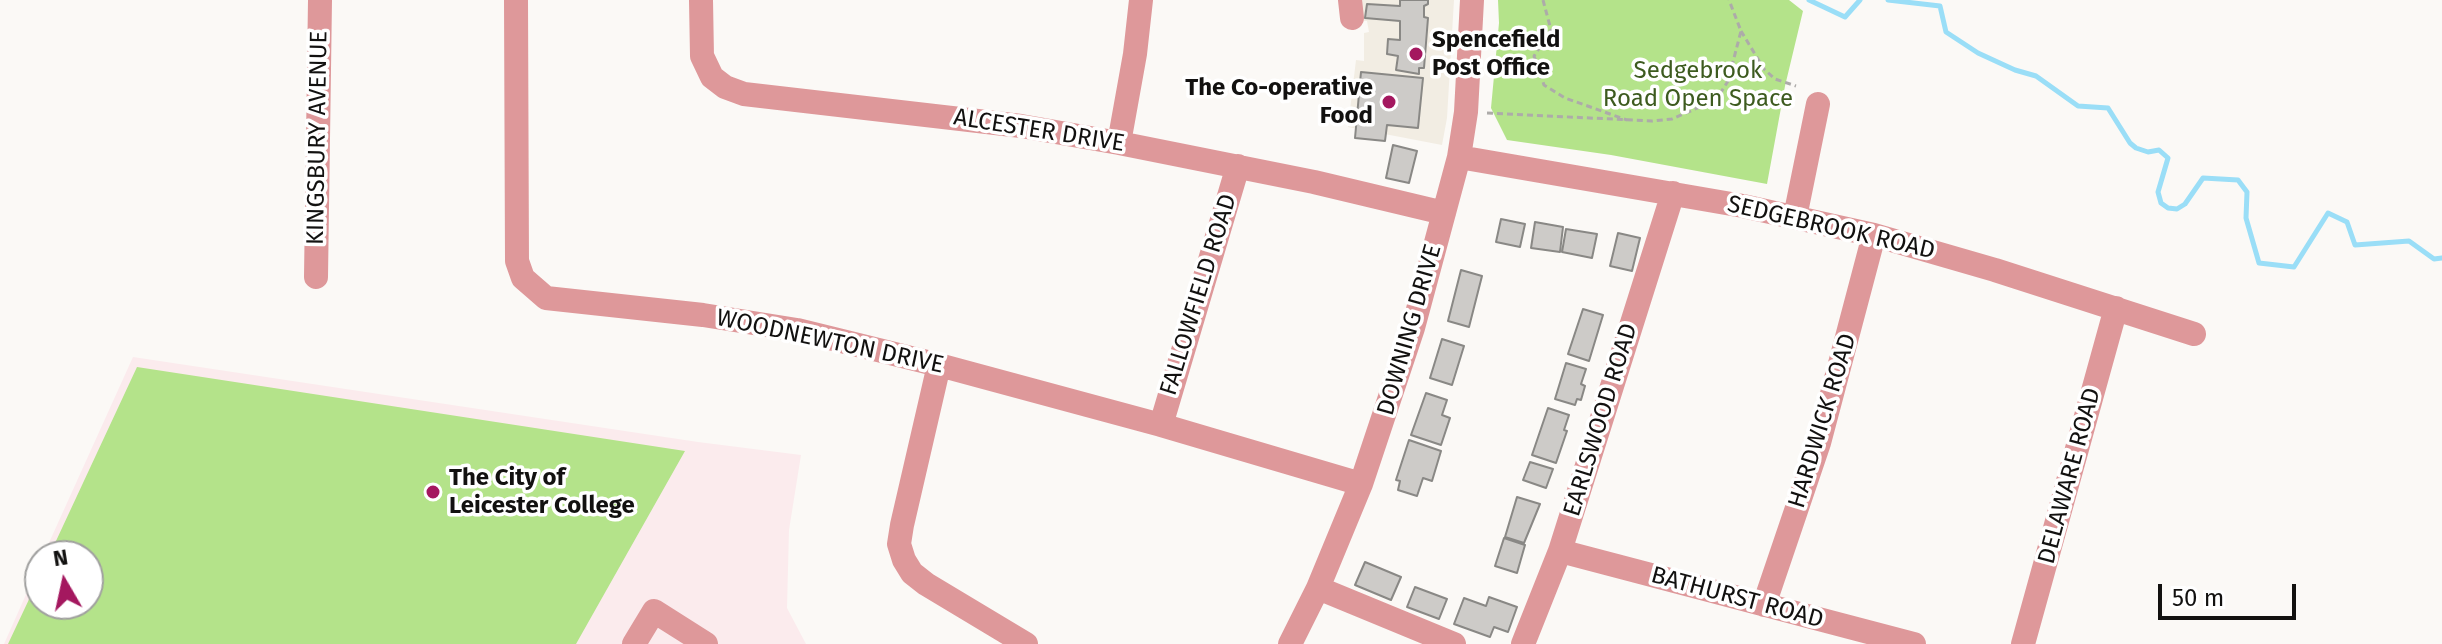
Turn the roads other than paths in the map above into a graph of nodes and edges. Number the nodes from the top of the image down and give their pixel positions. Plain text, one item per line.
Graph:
1 (320, 0) edge
2 (516, 0) edge
3 (701, 0) edge
4 (1141, 0) edge
5 (1472, 0) edge
6 (1818, 104) dead end
7 (1119, 143) junction
8 (1459, 157) junction
9 (1238, 166) junction
10 (1673, 193) junction
11 (1444, 213) junction
12 (1795, 217) junction
13 (1874, 235) junction
14 (316, 277) dead end
15 (2116, 308) junction
16 (2194, 334) dead end
17 (939, 365) junction
18 (1161, 425) junction
19 (1361, 484) junction
20 (1560, 551) junction
21 (1318, 588) junction
22 (1764, 605) junction
23 (634, 644) edge
24 (706, 644) edge
25 (1026, 644) edge
26 (1290, 644) edge
27 (1454, 644) edge
28 (1523, 644) edge
29 (1914, 644) edge
30 (2023, 644) edge

1 - 14 street, KINGSBURY AVENUE
2 - 17 street, WOODNEWTON DRIVE
3 - 7 street, ALCESTER DRIVE
4 - 7 street
5 - 8 street, DOWNING DRIVE
6 - 12 street
7 - 9 street, ALCESTER DRIVE
8 - 10 street, SEDGEBROOK ROAD
8 - 11 street, DOWNING DRIVE
9 - 11 street, ALCESTER DRIVE
9 - 18 street, FALLOWFIELD ROAD
10 - 12 street, SEDGEBROOK ROAD
10 - 20 street, EARLSWOOD ROAD
11 - 19 street, DOWNING DRIVE
12 - 13 street, SEDGEBROOK ROAD
13 - 15 street, SEDGEBROOK ROAD
13 - 22 street, HARDWICK ROAD
15 - 16 street, SEDGEBROOK ROAD
15 - 30 street, DELAWARE ROAD
17 - 18 street, WOODNEWTON DRIVE
17 - 25 street
18 - 19 street, WOODNEWTON DRIVE
19 - 21 street, DOWNING DRIVE
20 - 22 street, BATHURST ROAD
20 - 28 street, EARLSWOOD ROAD
21 - 26 street, DOWNING DRIVE
21 - 27 street
22 - 29 street, BATHURST ROAD
23 - 24 street

